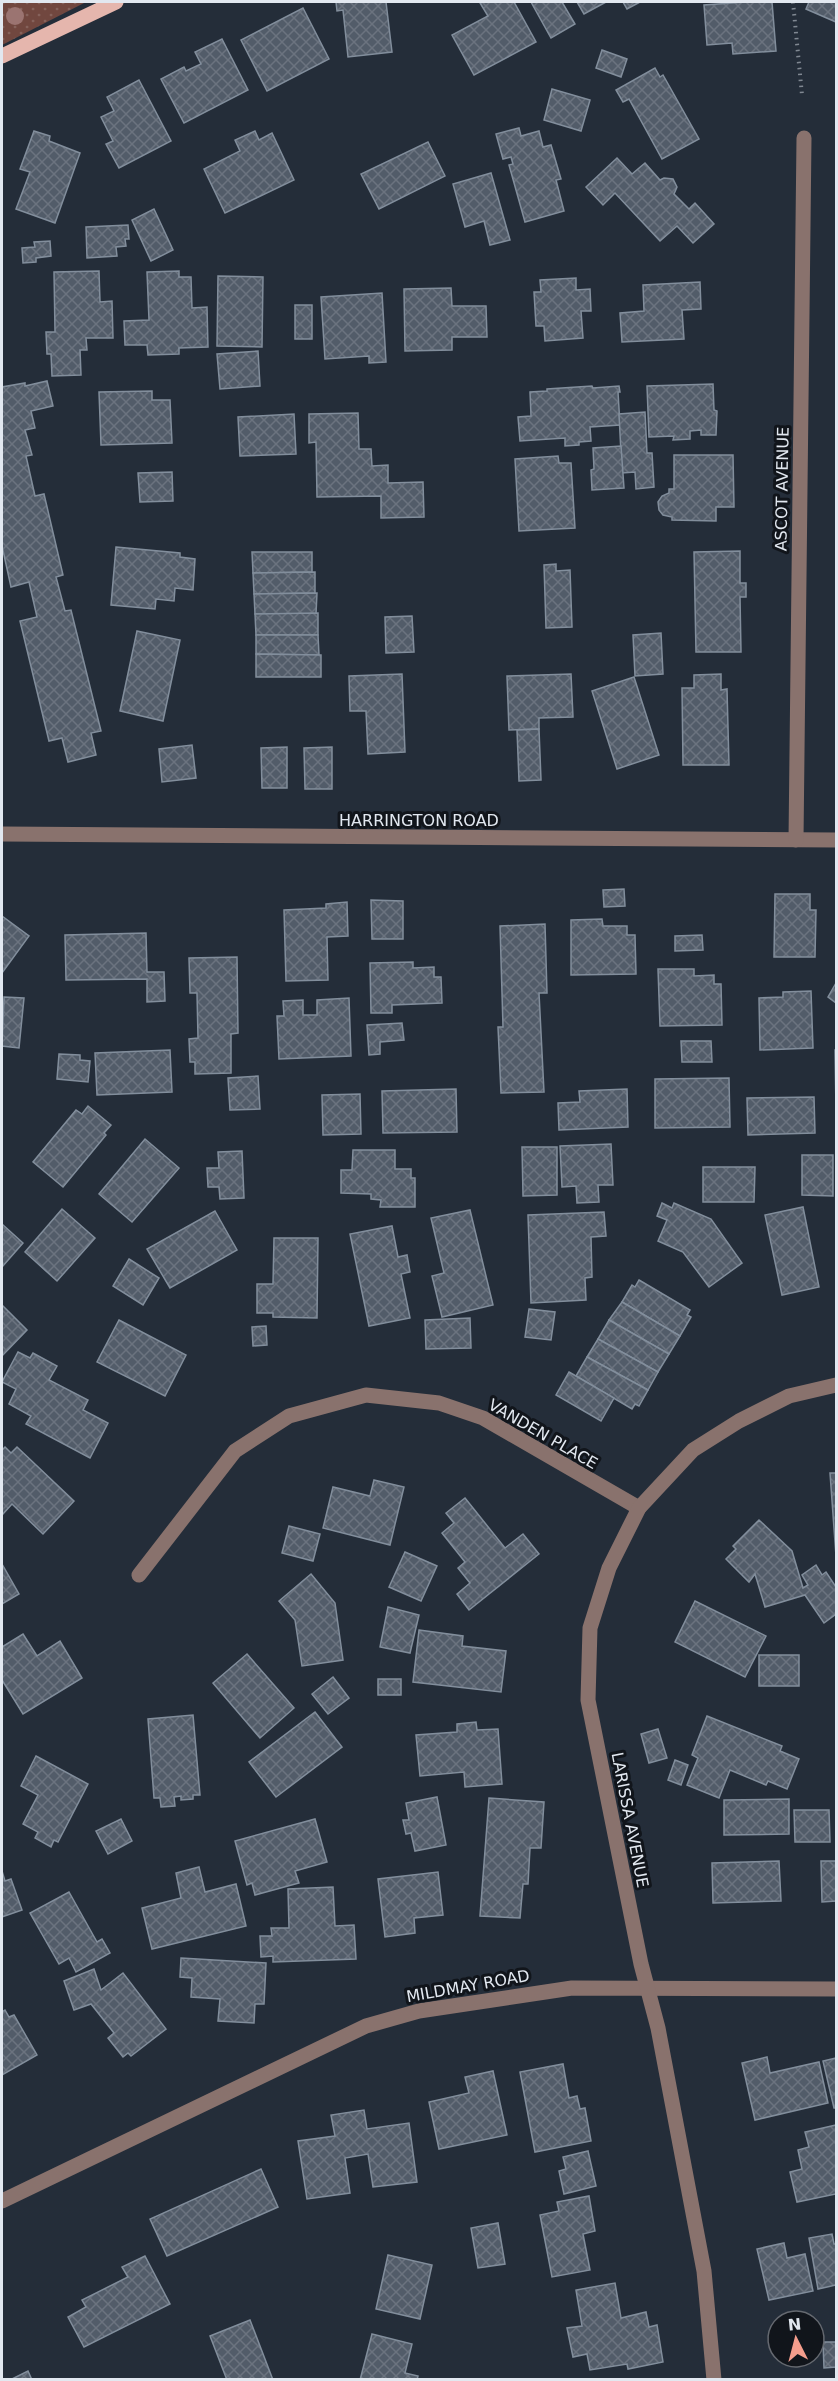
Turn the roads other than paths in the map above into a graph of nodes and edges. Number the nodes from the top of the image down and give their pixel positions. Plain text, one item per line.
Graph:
1 (116, 2) edge
2 (2, 57) edge
3 (804, 138) dead end
4 (2, 834) edge
5 (796, 840) junction
6 (837, 840) edge
7 (837, 1385) edge
8 (639, 1508) junction
9 (139, 1575) dead end
10 (647, 1987) junction
11 (837, 1989) edge
12 (2, 2201) edge
13 (714, 2379) edge

1 - 2 main road
3 - 5 street, ASCOT AVENUE
4 - 5 street, HARRINGTON ROAD
5 - 6 street, HARRINGTON ROAD
7 - 8 street, LARISSA AVENUE
8 - 9 street, VANDEN PLACE
8 - 10 street, LARISSA AVENUE
10 - 11 street, MILDMAY ROAD
10 - 12 street, MILDMAY ROAD
10 - 13 street, LARISSA AVENUE

